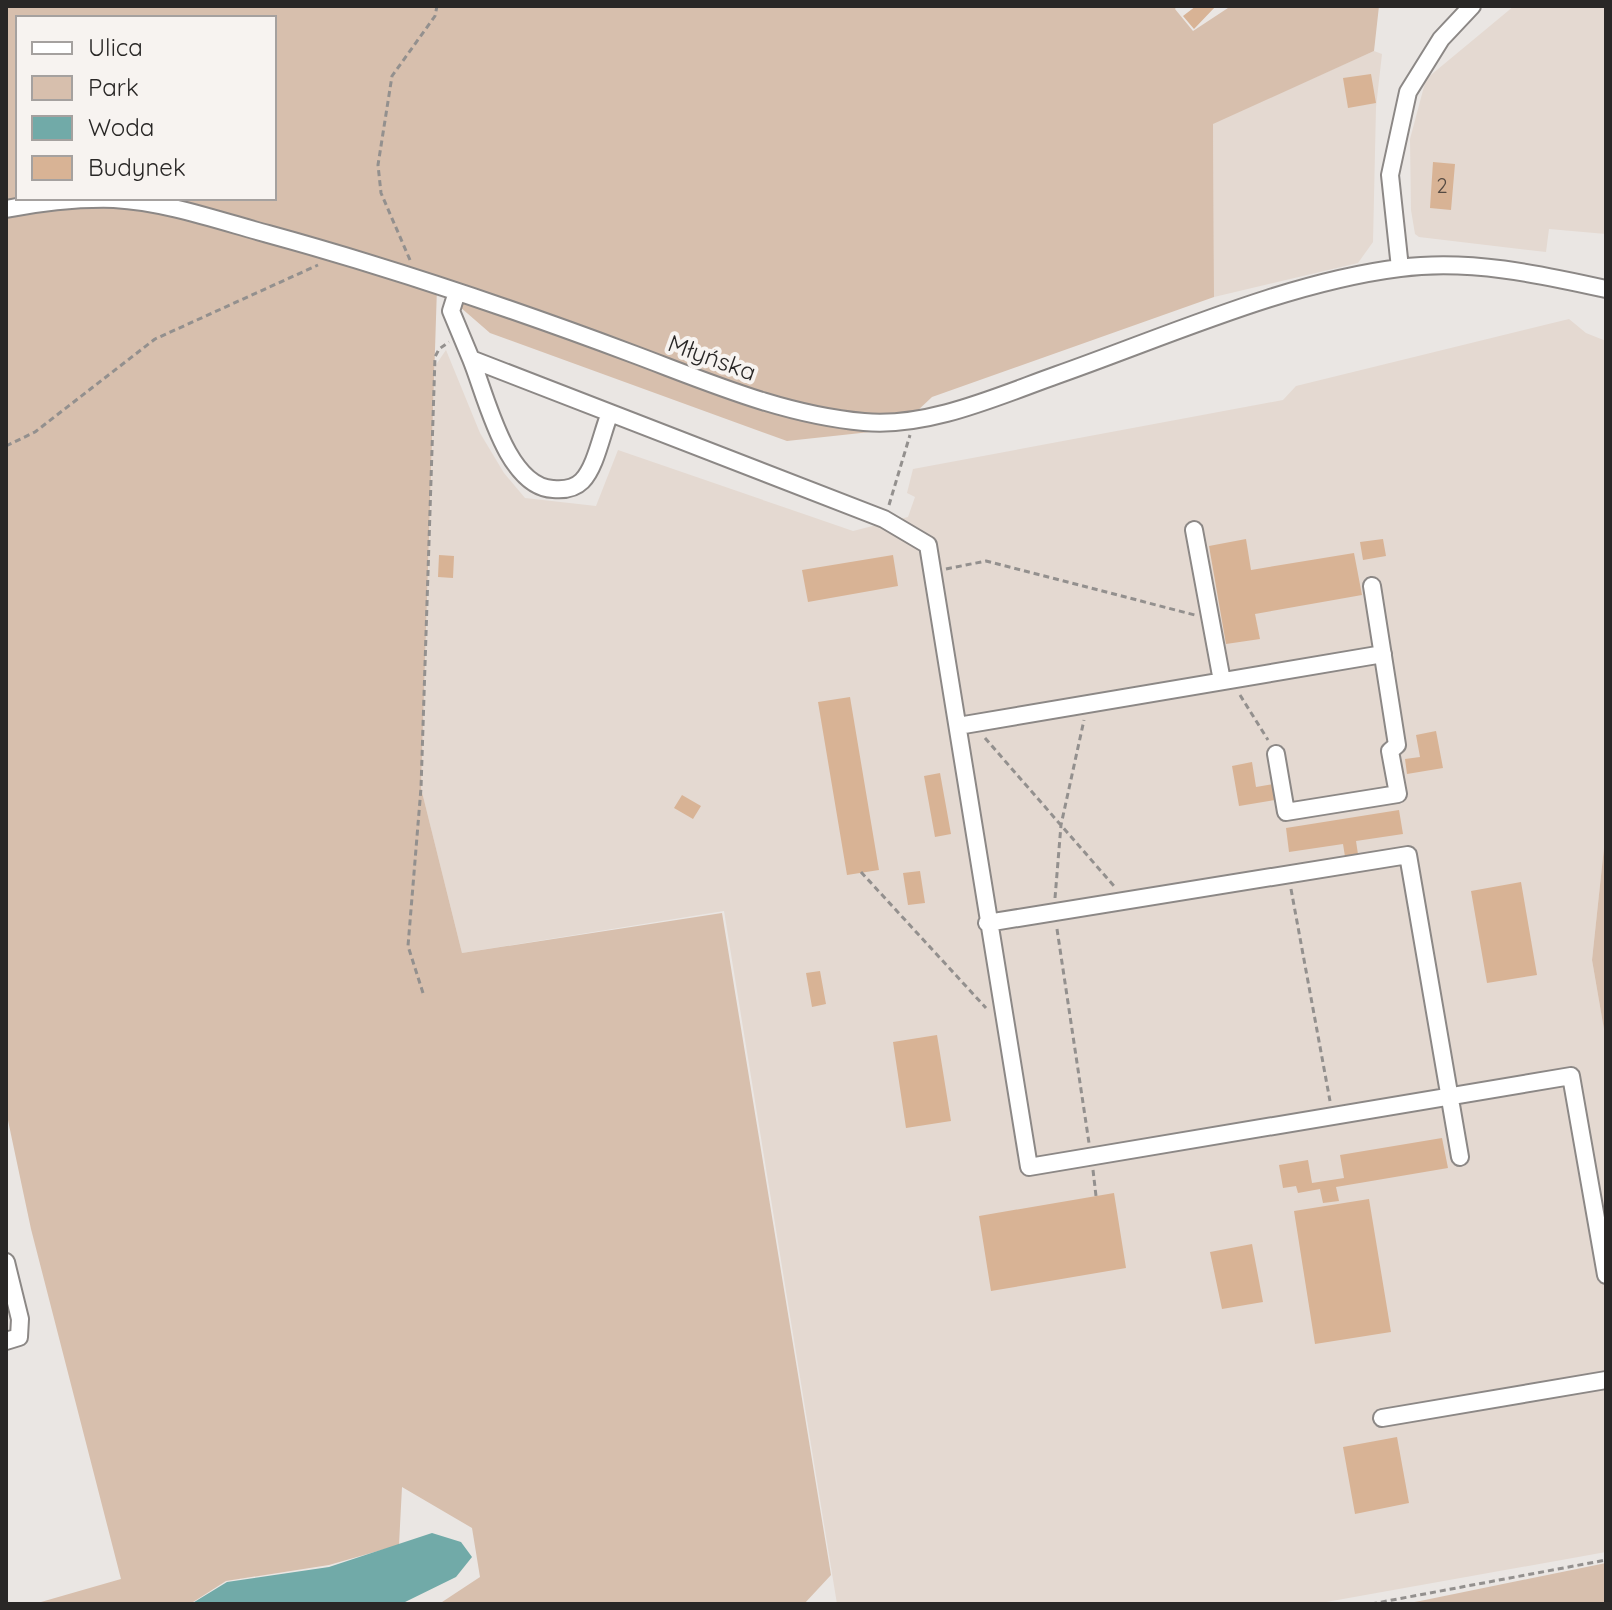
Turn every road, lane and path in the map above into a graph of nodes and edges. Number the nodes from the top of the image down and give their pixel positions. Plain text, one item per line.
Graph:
1 (437, 6) edge
2 (1472, 6) edge
3 (53, 200) edge
4 (122, 200) edge
5 (6, 209) edge
6 (333, 252) junction
7 (1400, 268) junction
8 (410, 276) junction
9 (1606, 289) edge
10 (457, 292) junction
11 (458, 336) junction
12 (471, 359) junction
13 (610, 413) junction
14 (912, 420) junction
15 (6, 446) edge
16 (884, 519) junction
17 (1194, 530) dead end
18 (934, 571) junction
19 (1372, 586) dead end
20 (1211, 619) junction
21 (1383, 654) junction
22 (1226, 681) junction
23 (1087, 704) junction
24 (965, 725) junction
25 (1276, 754) joint
26 (1061, 825) junction
27 (861, 872) dead end
28 (1288, 875) junction
29 (1127, 900) junction
30 (1054, 912) junction
31 (987, 923) junction
32 (423, 993) dead end
33 (1005, 1028) junction
34 (1449, 1097) junction
35 (1333, 1117) junction
36 (1091, 1157) junction
37 (1460, 1157) dead end
38 (1096, 1196) dead end
39 (6, 1262) edge
40 (1606, 1275) edge
41 (6, 1341) edge
42 (1606, 1380) edge
43 (1382, 1418) dead end
44 (1606, 1560) edge
45 (1371, 1604) edge

1 - 8 path
2 - 7 street
3 - 5 street, Młyńska
4 - 6 street, Młyńska
6 - 8 street, Młyńska
6 - 15 path
7 - 9 street, Młyńska
7 - 14 street, Młyńska
8 - 10 street, Młyńska
10 - 11 street
10 - 14 street, Młyńska
11 - 12 street
11 - 32 path
12 - 13 street
12 - 13 street
13 - 16 street
14 - 16 path
16 - 18 street
17 - 20 street
18 - 20 path
18 - 24 street
19 - 21 street
20 - 22 street
21 - 22 street
21 - 25 street
22 - 23 street
22 - 25 path
23 - 24 street
23 - 26 path
24 - 26 path
24 - 31 street
26 - 29 path
26 - 30 path
27 - 33 path
28 - 29 street
28 - 34 street
28 - 35 path
29 - 30 street
30 - 31 street
30 - 36 path
31 - 33 street
33 - 36 street
34 - 35 street
34 - 37 street
34 - 40 street
35 - 36 street
36 - 38 path
39 - 41 street
42 - 43 street
44 - 45 path

